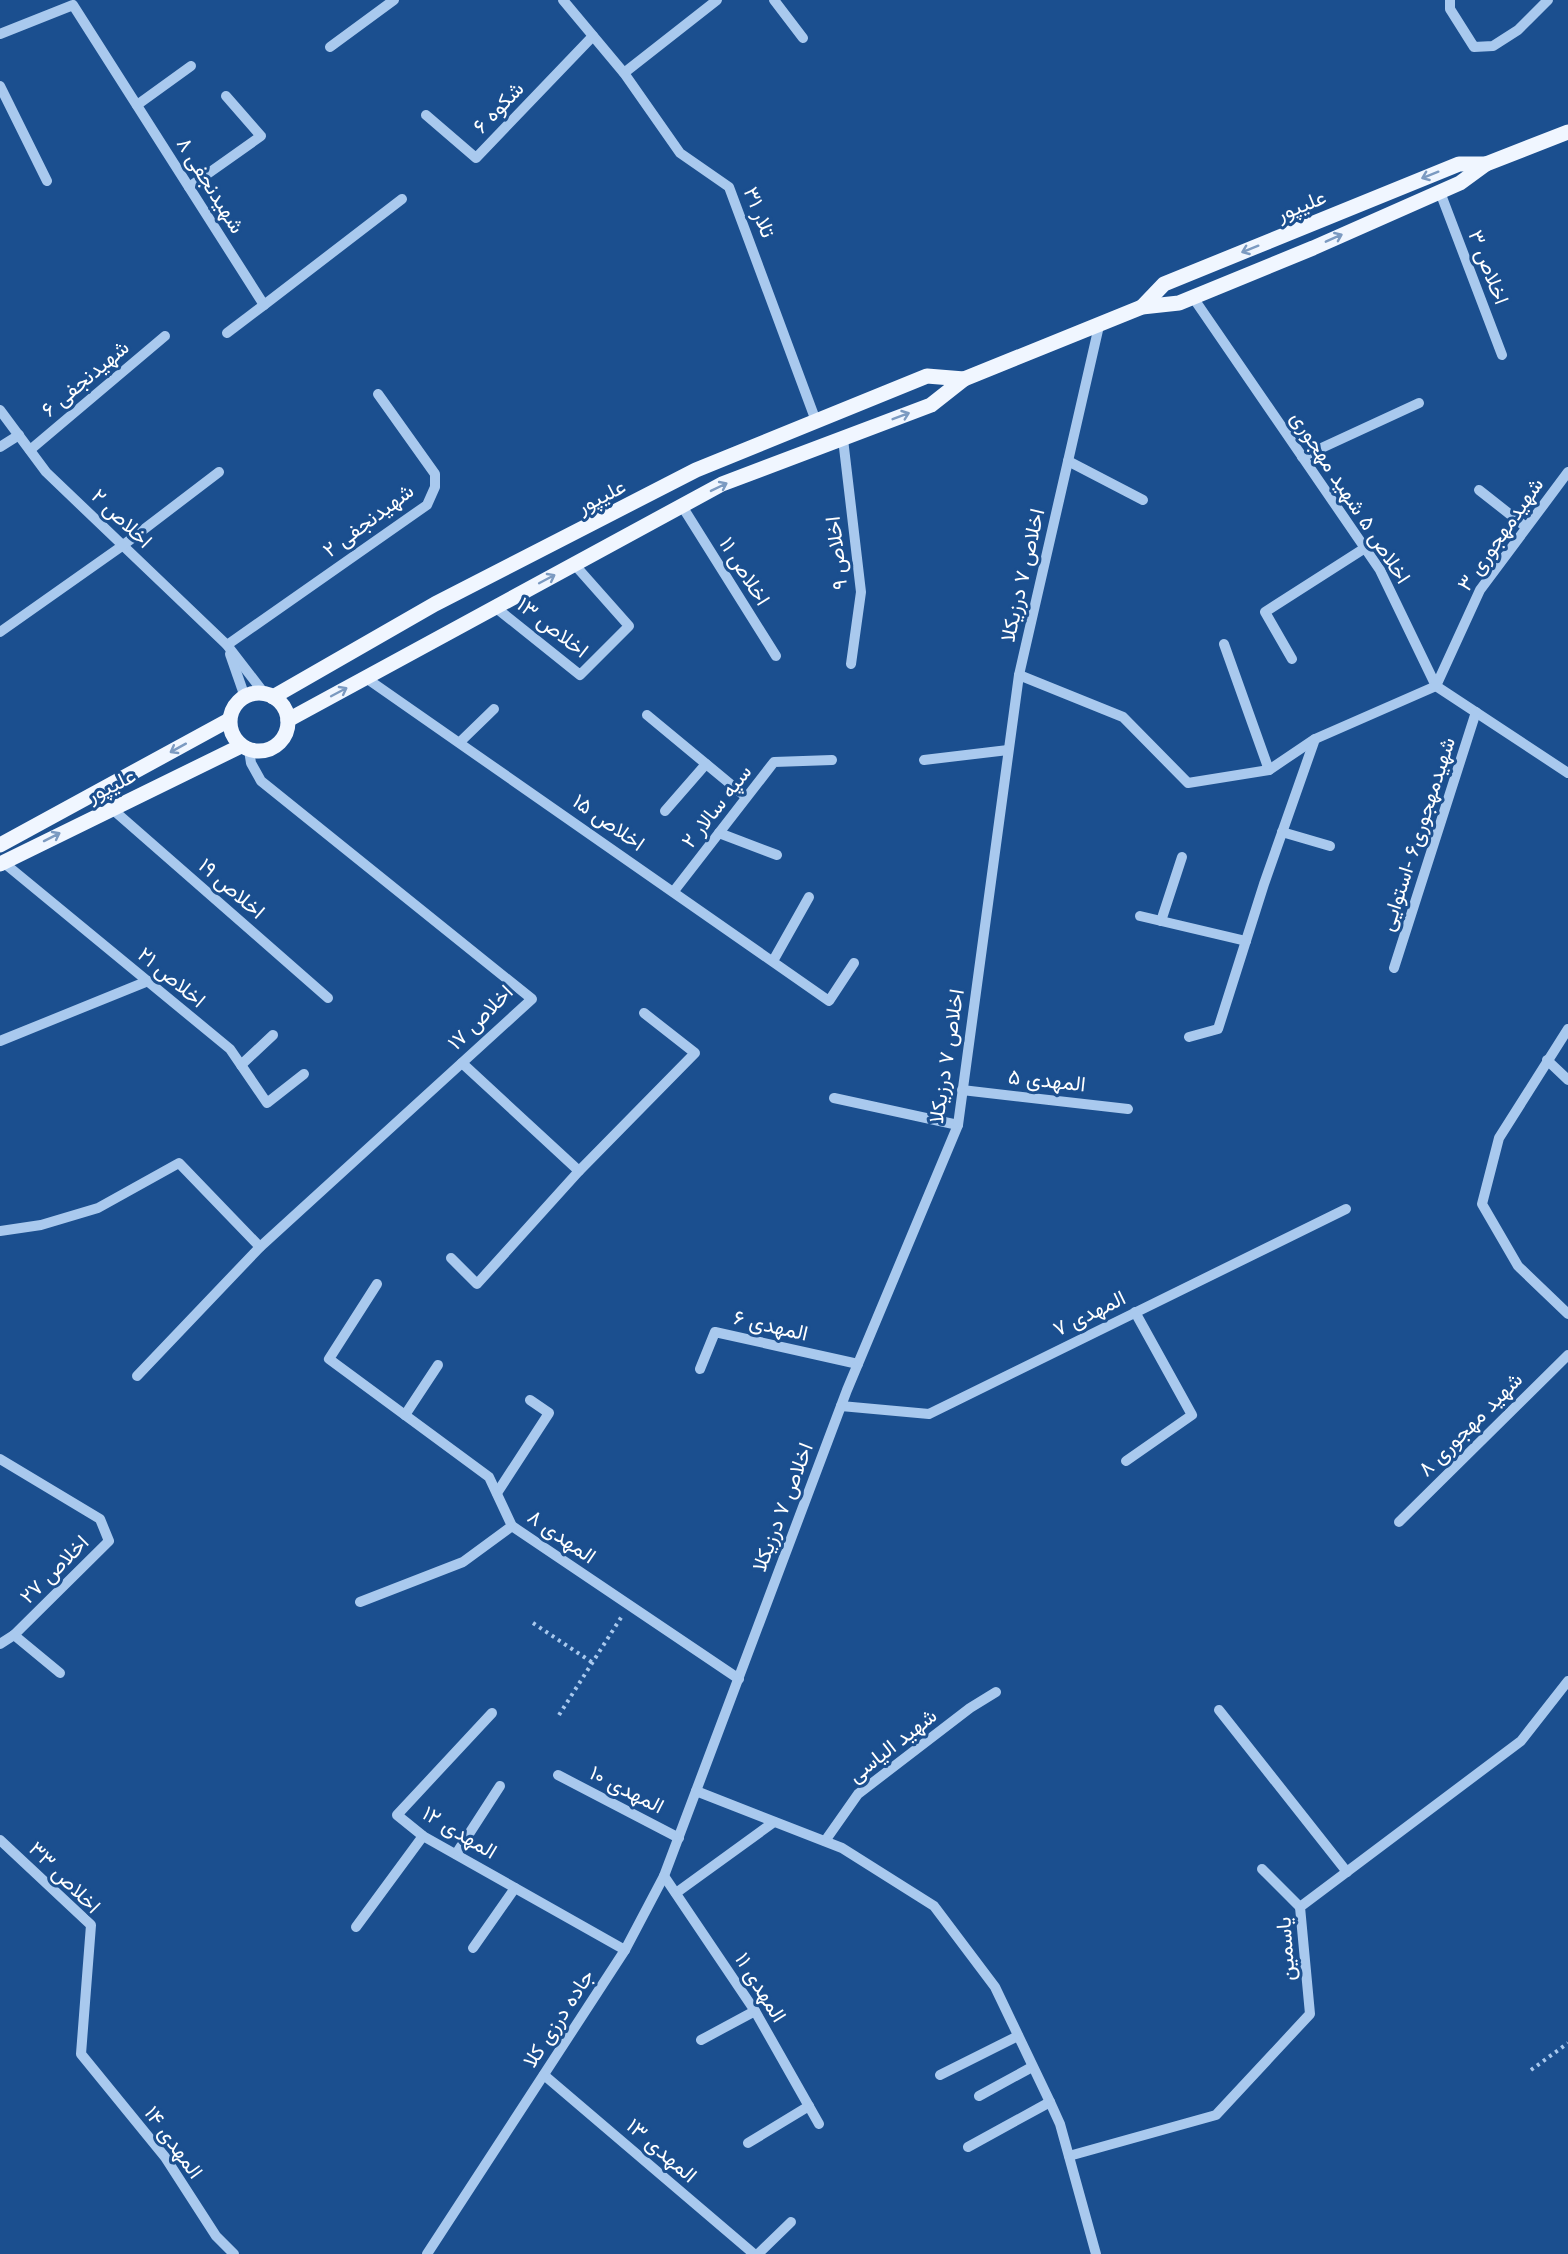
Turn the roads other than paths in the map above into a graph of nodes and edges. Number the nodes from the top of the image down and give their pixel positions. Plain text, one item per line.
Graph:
1 (394, 0) edge
2 (563, 0) edge
3 (717, 0) edge
4 (774, 0) edge
5 (1450, 0) edge
6 (1548, 0) edge
7 (0, 34) edge
8 (593, 36) junction
9 (803, 38) dead end
10 (330, 47) dead end
11 (191, 66) dead end
12 (624, 73) junction
13 (0, 86) edge
14 (226, 96) dead end
15 (137, 105) junction
16 (426, 115) dead end
17 (1568, 132) edge
18 (1486, 165) junction
19 (47, 181) dead end
20 (189, 187) junction
21 (1440, 192) junction
22 (402, 199) dead end
23 (1192, 296) junction
24 (264, 305) junction
25 (1142, 307) junction
26 (1099, 326) junction
27 (227, 333) dead end
28 (165, 336) dead end
29 (1503, 356) dead end
30 (964, 380) junction
31 (378, 394) dead end
32 (1419, 402) dead end
33 (0, 410) edge
34 (816, 421) junction
35 (19, 435) junction
36 (843, 439) junction
37 (0, 447) edge
38 (30, 450) junction
39 (1302, 457) junction
40 (1068, 461) junction
41 (219, 472) dead end
42 (1568, 472) edge
43 (1479, 490) dead end
44 (1143, 500) dead end
45 (682, 506) junction
46 (1526, 527) junction
47 (122, 546) junction
48 (1365, 548) junction
49 (574, 564) junction
50 (495, 607) junction
51 (0, 632) edge
52 (1224, 644) dead end
53 (227, 645) junction
54 (776, 656) dead end
55 (1292, 659) dead end
56 (851, 664) dead end
57 (1019, 675) junction
58 (366, 678) junction
59 (1436, 686) junction
60 (268, 695) junction
61 (245, 697) junction
62 (494, 709) dead end
63 (1476, 712) junction
64 (647, 715) dead end
65 (229, 720) junction
66 (288, 720) junction
67 (1315, 739) junction
68 (460, 742) junction
69 (245, 748) junction
70 (1008, 750) junction
71 (832, 760) dead end
72 (924, 760) dead end
73 (706, 764) junction
74 (1269, 770) junction
75 (1568, 772) edge
76 (746, 797) junction
77 (111, 808) junction
78 (665, 811) dead end
79 (1282, 832) junction
80 (719, 833) junction
81 (0, 845) edge
82 (1330, 846) dead end
83 (777, 855) dead end
84 (1182, 857) dead end
85 (2, 863) edge
86 (674, 891) junction
87 (809, 897) dead end
88 (1140, 916) dead end
89 (1161, 921) junction
90 (1246, 940) junction
91 (773, 961) junction
92 (854, 963) dead end
93 (1394, 968) dead end
94 (148, 981) junction
95 (328, 998) dead end
96 (644, 1012) dead end
97 (1568, 1029) edge
98 (273, 1035) dead end
99 (1190, 1037) dead end
100 (0, 1041) edge
101 (1548, 1060) junction
102 (462, 1063) junction
103 (241, 1065) junction
104 (304, 1074) dead end
105 (1568, 1080) edge
106 (962, 1090) junction
107 (834, 1098) dead end
108 (1128, 1108) dead end
109 (958, 1125) junction
110 (579, 1171) junction
111 (1346, 1209) dead end
112 (0, 1230) edge
113 (260, 1247) junction
114 (452, 1258) dead end
115 (377, 1284) dead end
116 (1135, 1312) junction
117 (1568, 1314) edge
118 (1568, 1355) edge
119 (858, 1364) junction
120 (438, 1365) dead end
121 (700, 1369) dead end
122 (137, 1376) dead end
123 (530, 1400) dead end
124 (841, 1406) junction
125 (405, 1415) junction
126 (0, 1459) edge
127 (1126, 1461) dead end
128 (496, 1493) junction
129 (1399, 1521) dead end
130 (512, 1527) junction
131 (360, 1602) dead end
132 (14, 1635) junction
133 (0, 1644) edge
134 (60, 1673) dead end
135 (739, 1679) junction
136 (1568, 1681) edge
137 (996, 1692) dead end
138 (1218, 1710) dead end
139 (492, 1713) dead end
140 (558, 1775) dead end
141 (500, 1786) dead end
142 (696, 1791) junction
143 (774, 1822) junction
144 (423, 1836) junction
145 (679, 1838) junction
146 (0, 1840) edge
147 (825, 1841) junction
148 (456, 1854) junction
149 (1262, 1869) dead end
150 (1347, 1872) junction
151 (664, 1876) junction
152 (515, 1888) junction
153 (676, 1893) junction
154 (1299, 1907) junction
155 (356, 1927) dead end
156 (473, 1948) dead end
157 (626, 1950) junction
158 (756, 2011) junction
159 (1018, 2036) junction
160 (701, 2040) dead end
161 (81, 2054) joint
162 (1032, 2067) junction
163 (544, 2075) junction
164 (940, 2075) dead end
165 (979, 2096) dead end
166 (1050, 2103) junction
167 (809, 2106) junction
168 (819, 2124) dead end
169 (748, 2143) dead end
170 (968, 2146) dead end
171 (1069, 2156) junction
172 (791, 2222) dead end
173 (234, 2254) edge
174 (427, 2254) edge
175 (756, 2254) edge
176 (1096, 2254) edge

1 - 10 street
2 - 8 street, تلار ۳۱
3 - 12 street
4 - 9 street
5 - 6 street
7 - 15 street, شهیدنجفی ۸
8 - 12 street, تلار ۳۱
8 - 16 street, شکوه ۶
11 - 15 street
12 - 34 street, تلار ۳۱
13 - 19 street
14 - 20 street
15 - 20 street, شهیدنجفی ۸
17 - 18 main road, علیپور
18 - 21 main road, علیپور
18 -> 25 main road, علیپور
20 - 24 street, شهیدنجفی ۸
23 -> 21 main road, علیپور
21 - 29 street, اخلاص ۳
22 - 24 street
23 - 25 main road, علیپور
23 - 39 street, اخلاص ۵ شهید مهجوری
24 - 27 street
25 - 26 main road, علیپور
26 - 30 main road, علیپور
26 - 40 street, اخلاص ۷ درزیکلا
28 - 38 street, شهیدنجفی ۶
30 - 34 main road, علیپور
36 -> 30 main road, علیپور
31 - 53 street, شهیدنجفی ۲
32 - 39 street
33 - 35 street, اخلاص ۲
34 - 60 main road, علیپور
35 - 37 street
35 - 38 street, اخلاص ۲
45 -> 36 main road, علیپور
36 - 56 street, اخلاص ۹
38 - 47 street, اخلاص ۲
39 - 48 street, اخلاص ۵ شهید مهجوری
40 - 44 street
40 - 57 street, اخلاص ۷ درزیکلا
41 - 47 street
42 - 46 street, شهیدمهجوری ۳
43 - 46 street
45 - 49 main road, علیپور
45 - 54 street, اخلاص ۱۱
46 - 59 street, شهیدمهجوری ۳
47 - 51 street
47 - 53 street, اخلاص ۲
48 - 55 street
48 - 59 street, اخلاص ۵ شهید مهجوری
50 -> 49 main road, علیپور
49 - 50 street, اخلاص ۱۳
50 - 58 main road, علیپور
52 - 74 street
53 - 60 street, اخلاص ۲
53 - 61 street
57 - 70 street, اخلاص ۷ درزیکلا
57 - 74 street
66 -> 58 main road, علیپور
58 - 68 street, اخلاص ۱۵
59 - 63 street
59 - 67 street
60 - 61 main road
60 - 66 main road
61 - 65 main road
62 - 68 street
63 - 75 street
63 - 93 street, شهیدمهجوری۶ -استوایی
64 - 73 street
65 - 69 main road
65 -> 81 main road, علیپور
66 - 69 main road
67 - 74 street
67 - 79 street
68 - 86 street, اخلاص ۱۵
69 - 77 main road, علیپور
69 - 102 street, اخلاص ۱۷
70 - 72 street
70 - 106 street, اخلاص ۷ درزیکلا
71 - 76 street, سپه سالار ۲
73 - 76 street
73 - 78 street
76 - 80 street, سپه سالار ۲
85 -> 77 main road, علیپور
77 - 95 street, اخلاص ۱۹
79 - 82 street
79 - 90 street
80 - 83 street
80 - 86 street, سپه سالار ۲
84 - 89 street
85 - 94 street, اخلاص ۲۱
86 - 91 street, اخلاص ۱۵
87 - 91 street
88 - 89 street
89 - 90 street
90 - 99 street
91 - 92 street, اخلاص ۱۵
94 - 100 street
94 - 103 street, اخلاص ۲۱
96 - 110 street
97 - 101 street
98 - 103 street
101 - 105 street
101 - 117 street
102 - 110 street
102 - 113 street, اخلاص ۱۷
103 - 104 street, اخلاص ۲۱
106 - 108 street, المهدی ۵
106 - 109 street, اخلاص ۷ درزیکلا
107 - 109 street
109 - 119 street, اخلاص ۷ درزیکلا
110 - 114 street
111 - 116 street, المهدی ۷
112 - 113 street
113 - 122 street, اخلاص ۱۷
115 - 125 street, المهدی ۸
116 - 124 street, المهدی ۷
116 - 127 street
118 - 129 street, شهید مهجوری ۸
119 - 121 street, المهدی ۶
119 - 124 street, اخلاص ۷ درزیکلا
120 - 125 street
123 - 128 street
124 - 135 street, اخلاص ۷ درزیکلا
125 - 128 street, المهدی ۸
126 - 132 street, اخلاص ۲۷
128 - 130 street, المهدی ۸
130 - 131 street
130 - 135 street, المهدی ۸
132 - 133 street, اخلاص ۲۷
132 - 134 street
135 - 142 street, اخلاص ۷ درزیکلا
136 - 150 street, یاسمین
137 - 147 street, شهید الیاسی
138 - 150 street
139 - 144 street, المهدی ۱۲
140 - 145 street, المهدی ۱۰
141 - 148 street
142 - 143 street
142 - 145 street, جاده درزی کلا
143 - 147 street
143 - 153 street
144 - 148 street, المهدی ۱۲
144 - 155 street
145 - 151 street, جاده درزی کلا
146 - 161 street, اخلاص ۳۳
147 - 159 street
148 - 152 street, المهدی ۱۲
149 - 154 street
150 - 154 street, یاسمین
151 - 153 street, المهدی ۱۱
151 - 157 street, جاده درزی کلا
152 - 156 street
152 - 157 street, المهدی ۱۲
153 - 158 street, المهدی ۱۱
154 - 171 street, یاسمین
157 - 163 street, جاده درزی کلا
158 - 160 street
158 - 167 street, المهدی ۱۱
159 - 162 street
159 - 164 street
161 - 173 street, المهدی ۱۴
162 - 165 street
162 - 166 street
163 - 174 street, جاده درزی کلا
163 - 175 street, المهدی ۱۳
166 - 170 street
166 - 171 street
167 - 168 street, المهدی ۱۱
167 - 169 street
171 - 176 street
172 - 175 street, المهدی ۱۳

